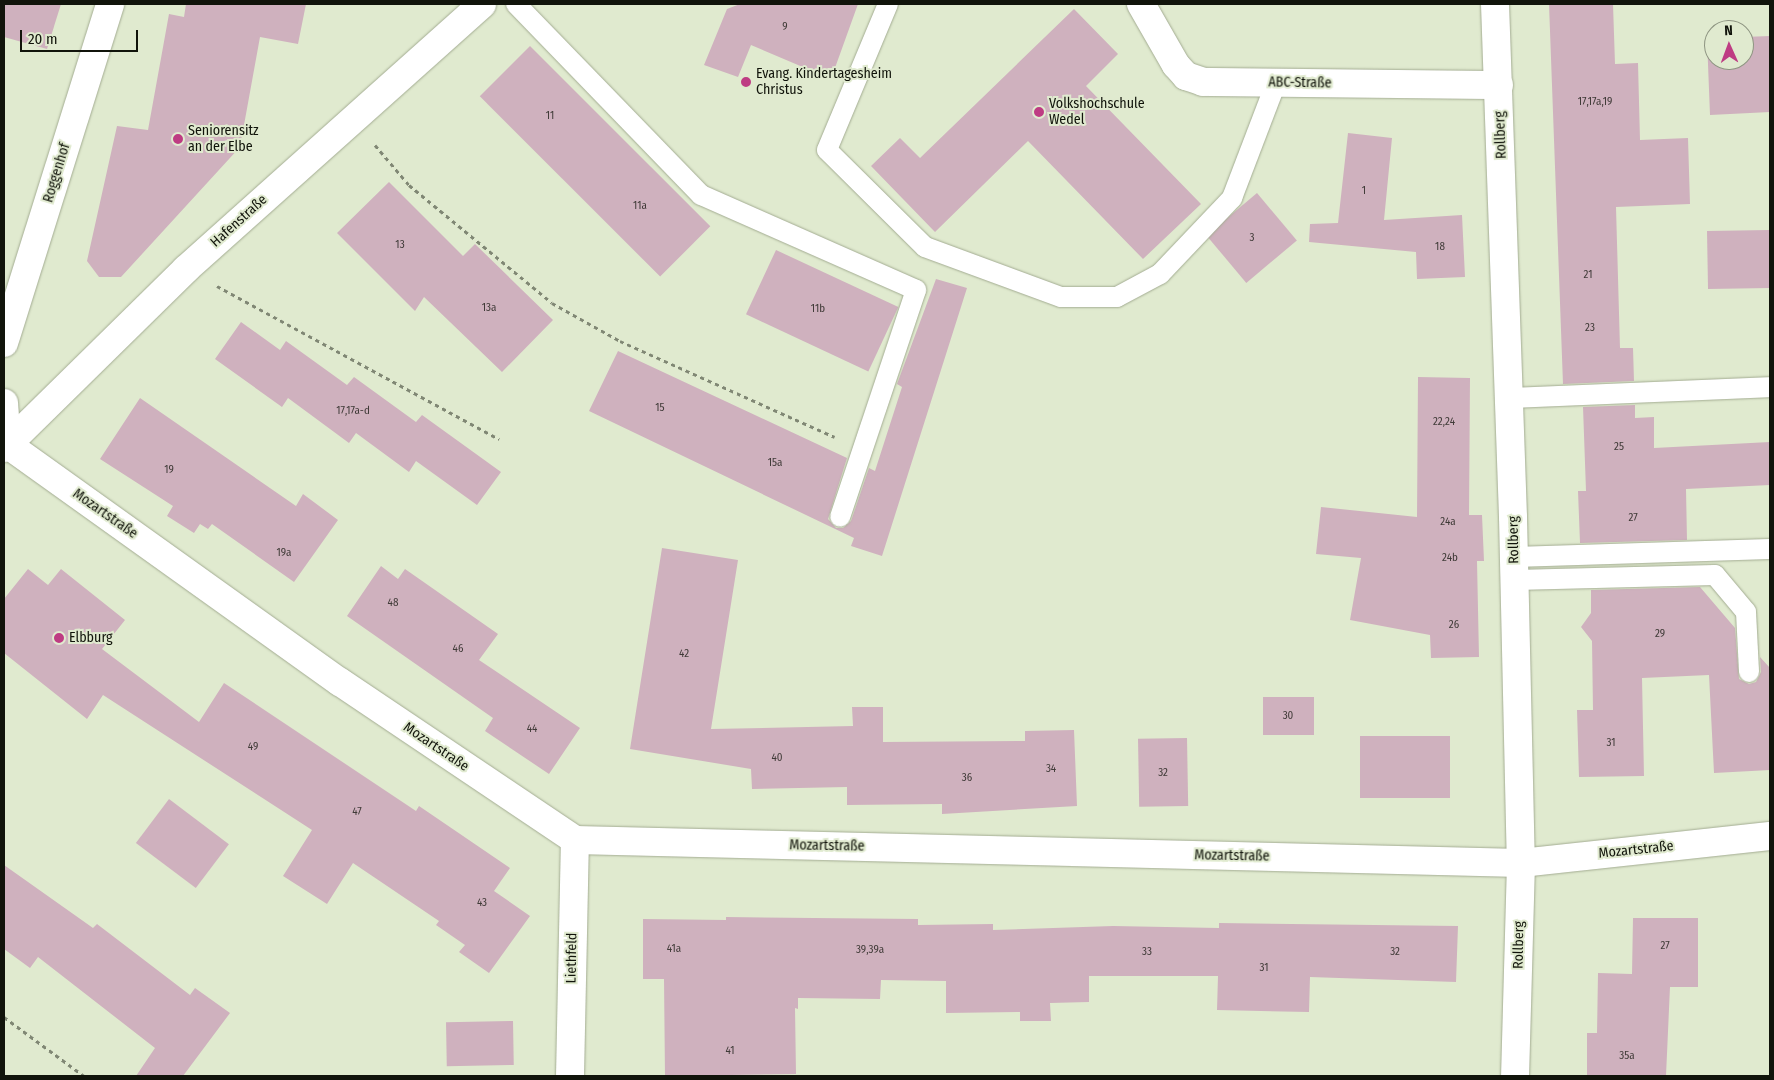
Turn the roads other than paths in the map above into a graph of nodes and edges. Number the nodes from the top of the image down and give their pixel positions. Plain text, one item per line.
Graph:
1 (110, 4) edge
2 (482, 4) edge
3 (516, 4) edge
4 (888, 4) edge
5 (1141, 4) edge
6 (1495, 4) edge
7 (1276, 83) junction
8 (1499, 85) junction
9 (4, 343) edge
10 (1770, 387) edge
11 (1509, 398) junction
12 (4, 403) edge
13 (5, 446) edge
14 (840, 517) dead end
15 (1770, 549) edge
16 (1514, 569) junction
17 (1749, 672) dead end
18 (1770, 836) edge
19 (575, 840) junction
20 (1520, 863) junction
21 (570, 1076) edge
22 (1516, 1076) edge

1 - 9 street, Roggenhof
2 - 13 street, Hafenstraße
3 - 14 lane
4 - 7 lane
5 - 7 street, ABC-Straße
6 - 8 street, Rollberg
7 - 8 street, ABC-Straße
8 - 11 street, Rollberg
10 - 11 lane
11 - 16 street, Rollberg
12 - 13 street
13 - 19 street, Mozartstraße
15 - 16 lane
16 - 17 lane
16 - 20 street, Rollberg
18 - 20 street, Mozartstraße
19 - 20 street, Mozartstraße
19 - 21 street, Liethfeld
20 - 22 street, Rollberg

